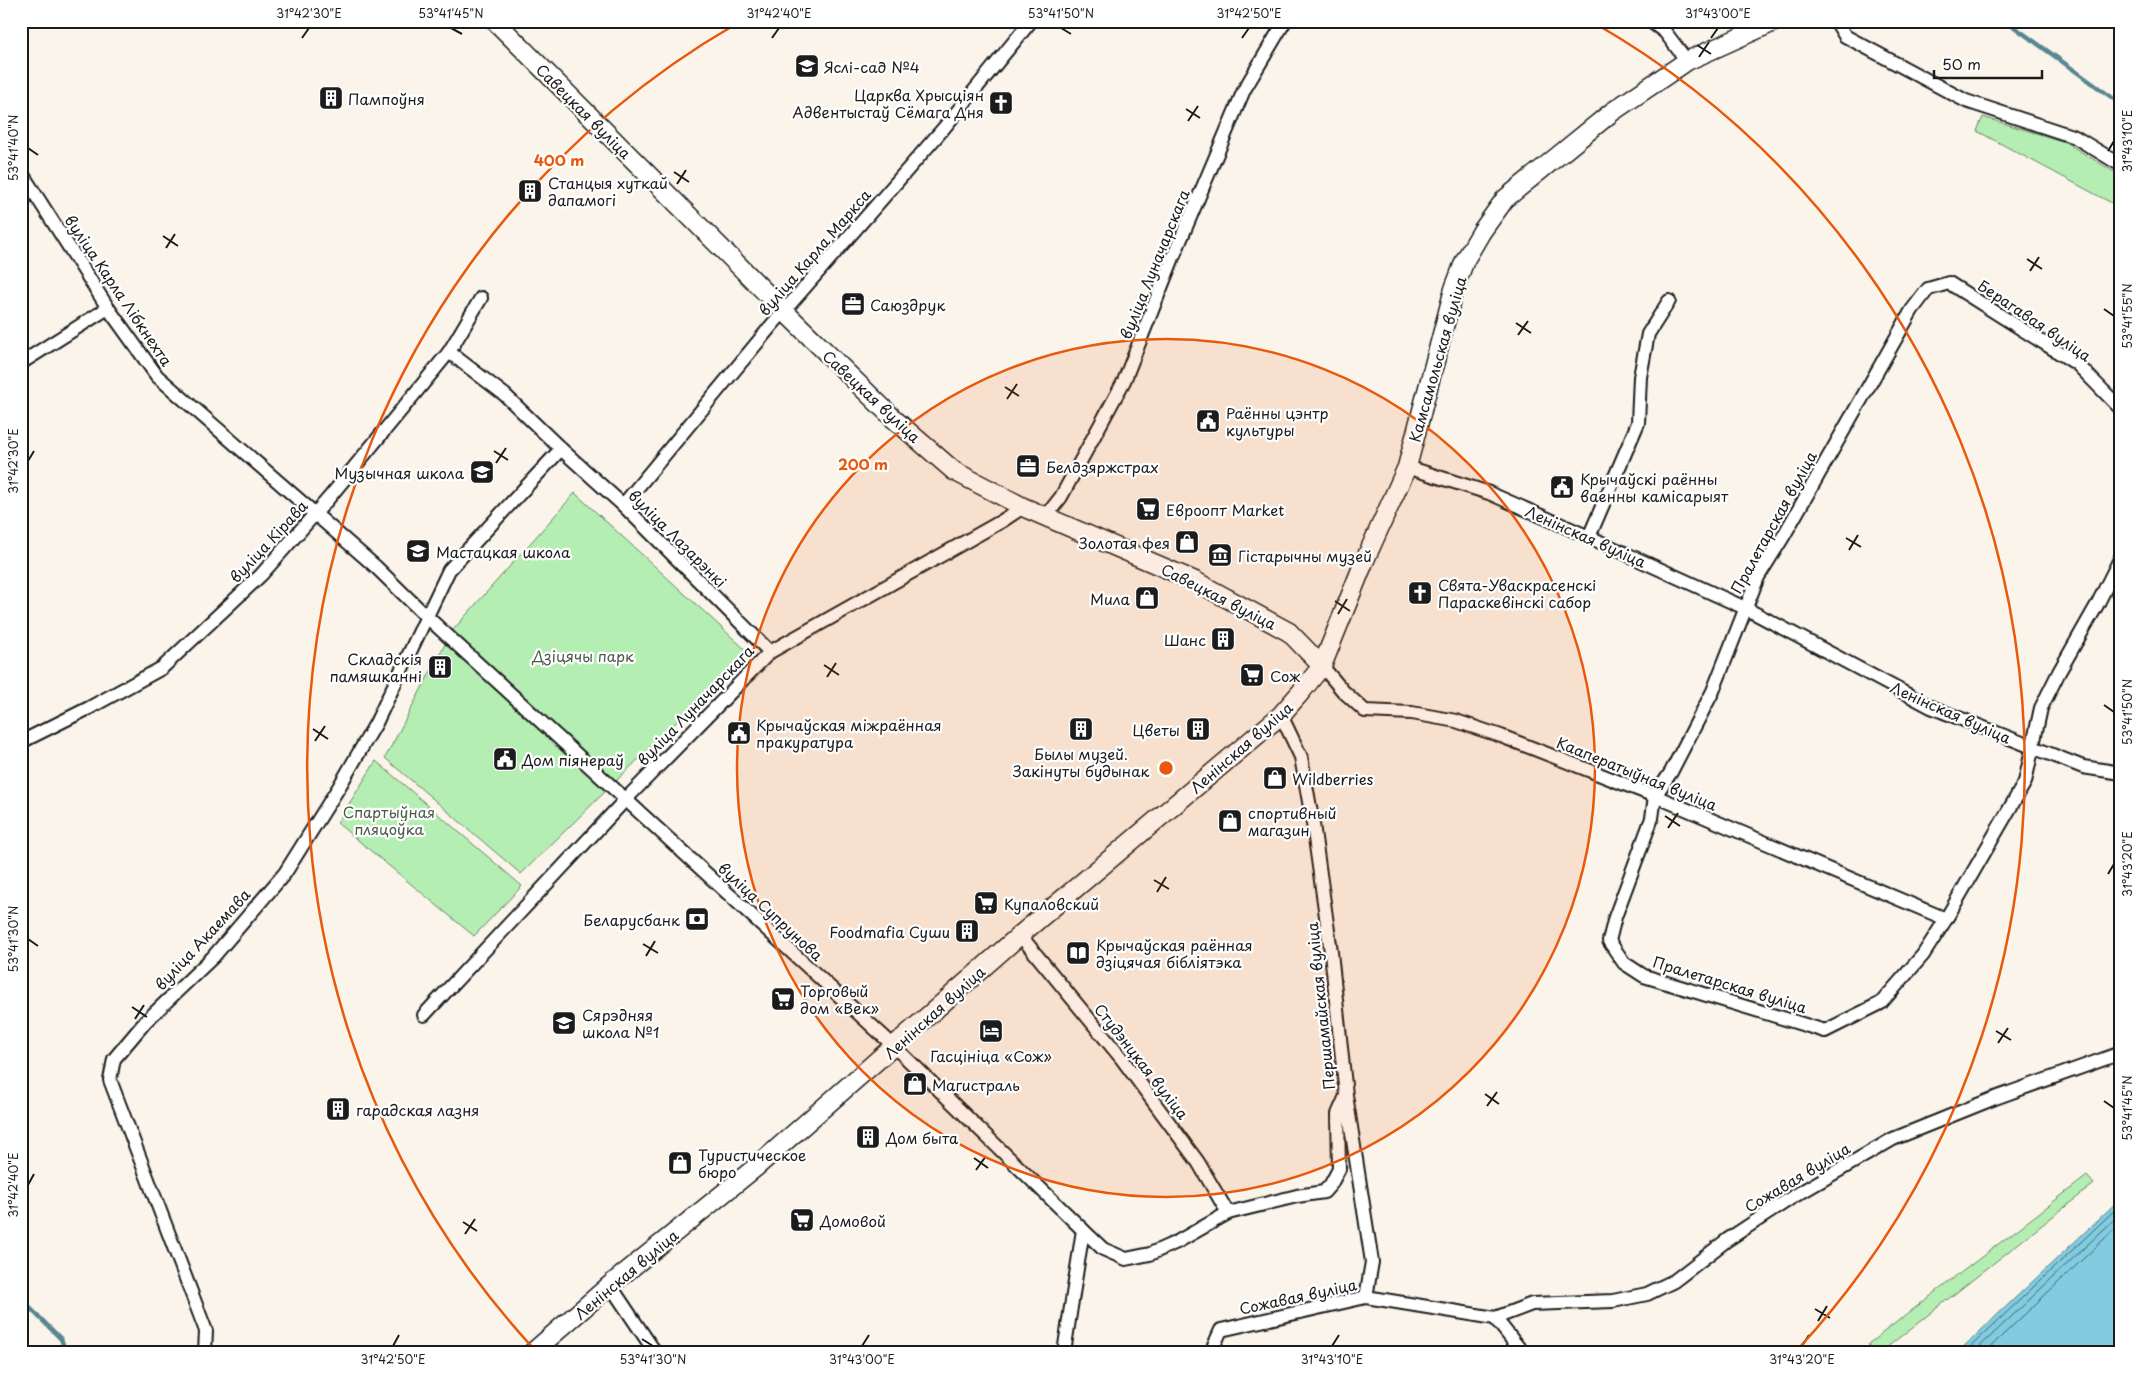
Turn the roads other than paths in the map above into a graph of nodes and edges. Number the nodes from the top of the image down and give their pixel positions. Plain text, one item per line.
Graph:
1 (495, 21) edge
2 (1031, 21) edge
3 (1285, 21) edge
4 (1650, 21) edge
5 (1776, 21) edge
6 (1836, 21) edge
7 (1687, 61) junction
8 (2121, 165) edge
9 (21, 172) edge
10 (1949, 283) joint
11 (481, 298) dead end
12 (1669, 301) dead end
13 (108, 308) junction
14 (784, 311) junction
15 (449, 352) junction
16 (21, 363) edge
17 (2121, 409) edge
18 (561, 449) junction
19 (1407, 467) junction
20 (623, 505) junction
21 (1023, 507) junction
22 (315, 514) junction
23 (1046, 516) junction
24 (1589, 537) junction
25 (2121, 557) edge
26 (1745, 608) junction
27 (426, 616) junction
28 (770, 652) junction
29 (1322, 666) junction
30 (1281, 715) junction
31 (21, 742) edge
32 (2031, 748) junction
33 (2121, 773) edge
34 (1655, 796) junction
35 (626, 799) junction
36 (1946, 918) junction
37 (1020, 935) junction
38 (424, 1015) dead end
39 (895, 1047) junction
40 (2121, 1054) edge
41 (1346, 1095) junction
42 (1228, 1213) junction
43 (1083, 1230) junction
44 (610, 1285) junction
45 (1366, 1297) junction
46 (1495, 1318) junction
47 (205, 1352) edge
48 (533, 1352) edge
49 (655, 1352) edge
50 (1064, 1352) edge
51 (1211, 1352) edge
52 (1522, 1352) edge

1 - 14 main road, Савецкая вуліца
2 - 14 street, вуліца Карла Маркса
3 - 23 street, вуліца Луначарскага
4 - 7 street
5 - 7 main road, Камсамольская вуліца
6 - 8 street
7 - 19 main road, Камсамольская вуліца
9 - 13 street, вуліца Карла Лібкнехта
10 - 17 street, Берагавая вуліца
10 - 26 street, Пралетарская вуліца
11 - 15 street, вуліца Кірава
12 - 24 street
13 - 16 street
13 - 22 street, вуліца Карла Лібкнехта
14 - 20 street, вуліца Карла Маркса
14 - 21 main road, Савецкая вуліца
15 - 18 street, вуліца Лазарэнкі
15 - 22 street, вуліца Кірава
18 - 20 street, вуліца Лазарэнкі
18 - 27 street, вуліца Акаемава
19 - 24 street, Ленінская вуліца
19 - 29 main road, Ленінская вуліца
20 - 28 street, вуліца Лазарэнкі
21 - 23 main road, Савецкая вуліца
21 - 28 street, вуліца Луначарскага
22 - 27 street, вуліца Карла Лібкнехта
22 - 31 street, вуліца Кірава
23 - 29 main road, Савецкая вуліца
24 - 26 street, Ленінская вуліца
25 - 32 street, Пралетарская вуліца
26 - 32 street, Ленінская вуліца
26 - 34 street, Пралетарская вуліца
27 - 35 street, вуліца Супрунова
27 - 47 street, вуліца Акаемава
28 - 35 street, вуліца Луначарскага
29 - 30 main road, Ленінская вуліца
29 - 34 street, Кааператыўная вуліца
30 - 37 main road, Ленінская вуліца
30 - 41 street, Першамайская вуліца
32 - 33 street, Ленінская вуліца
32 - 36 street, Пралетарская вуліца
34 - 36 street, Кааператыўная вуліца
34 - 36 street, Пралетарская вуліца
35 - 38 street, вуліца Луначарскага
35 - 39 street, вуліца Супрунова
37 - 39 main road, Ленінская вуліца
37 - 42 street, Студэнцкая вуліца
39 - 43 street, вуліца Супрунова
39 - 44 main road, Ленінская вуліца
40 - 46 street, Сожавая вуліца
41 - 42 street, вуліца Супрунова
41 - 45 street, Першамайская вуліца
42 - 43 street, вуліца Супрунова
43 - 50 street
44 - 48 main road, Ленінская вуліца
44 - 49 street
45 - 46 street, Сожавая вуліца
45 - 51 street, Сожавая вуліца
46 - 52 street

